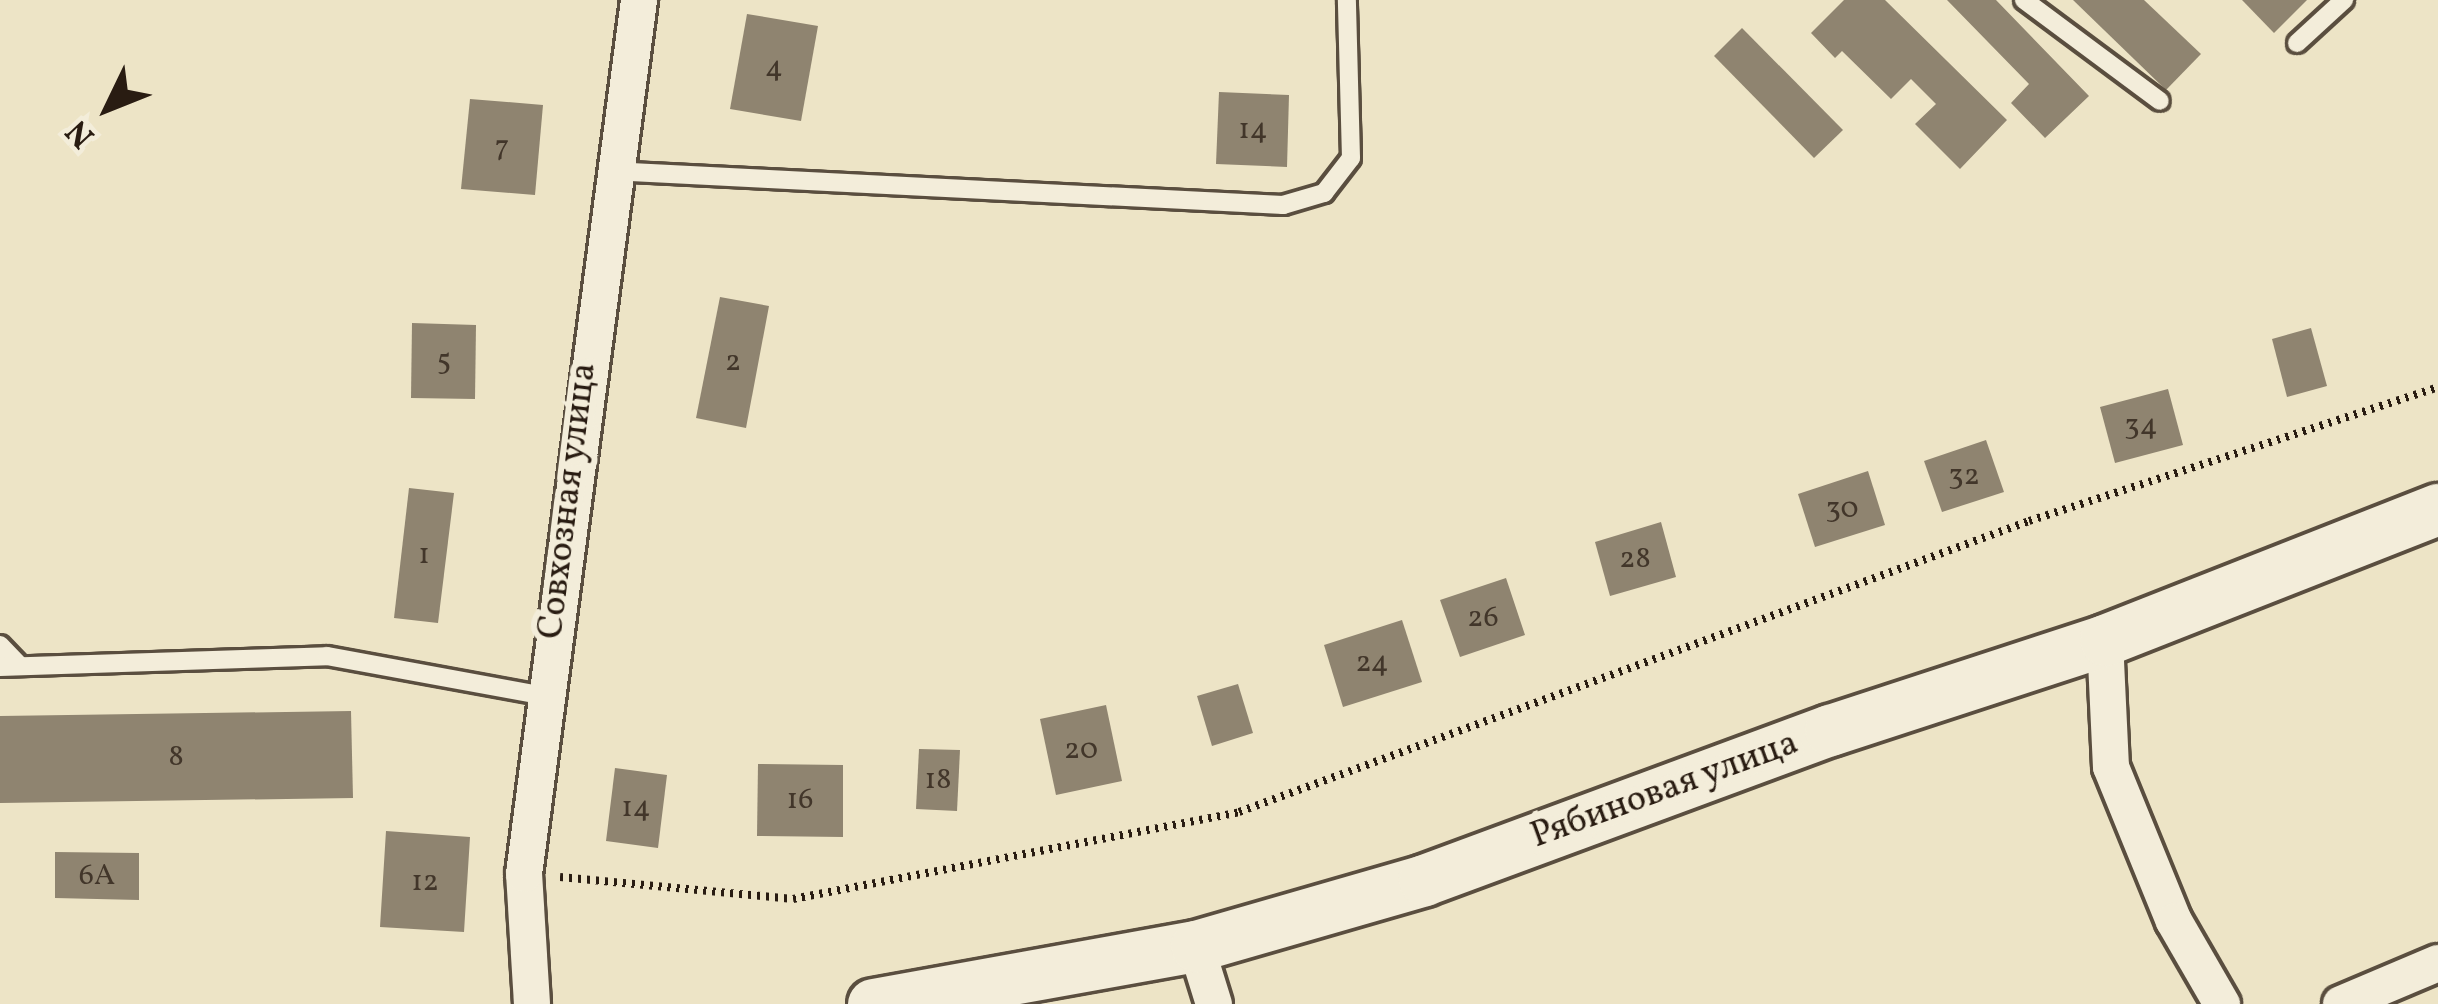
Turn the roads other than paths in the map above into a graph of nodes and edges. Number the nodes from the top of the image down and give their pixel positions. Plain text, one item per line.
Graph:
1 (639, 0) edge
2 (1347, 0) edge
3 (2024, 0) edge
4 (2344, 0) edge
5 (2296, 43) dead end
6 (2161, 101) dead end
7 (611, 170) junction
8 (2438, 509) edge
9 (2105, 640) junction
10 (0, 645) edge
11 (9, 666) edge
12 (544, 696) junction
13 (1196, 946) junction
14 (2438, 964) edge
15 (532, 1004) edge
16 (873, 1004) edge
17 (1214, 1004) edge
18 (2222, 1004) edge
19 (2342, 1004) edge

1 - 7 street, Совхозная улица
2 - 7 lane
3 - 6 lane
4 - 5 lane
7 - 12 street, Совхозная улица
8 - 9 main road, Рябиновая улица
9 - 13 main road, Рябиновая улица
9 - 18 street
10 - 11 lane
11 - 12 lane
12 - 15 street, Совхозная улица
13 - 16 main road, Рябиновая улица
13 - 17 street
14 - 19 street

